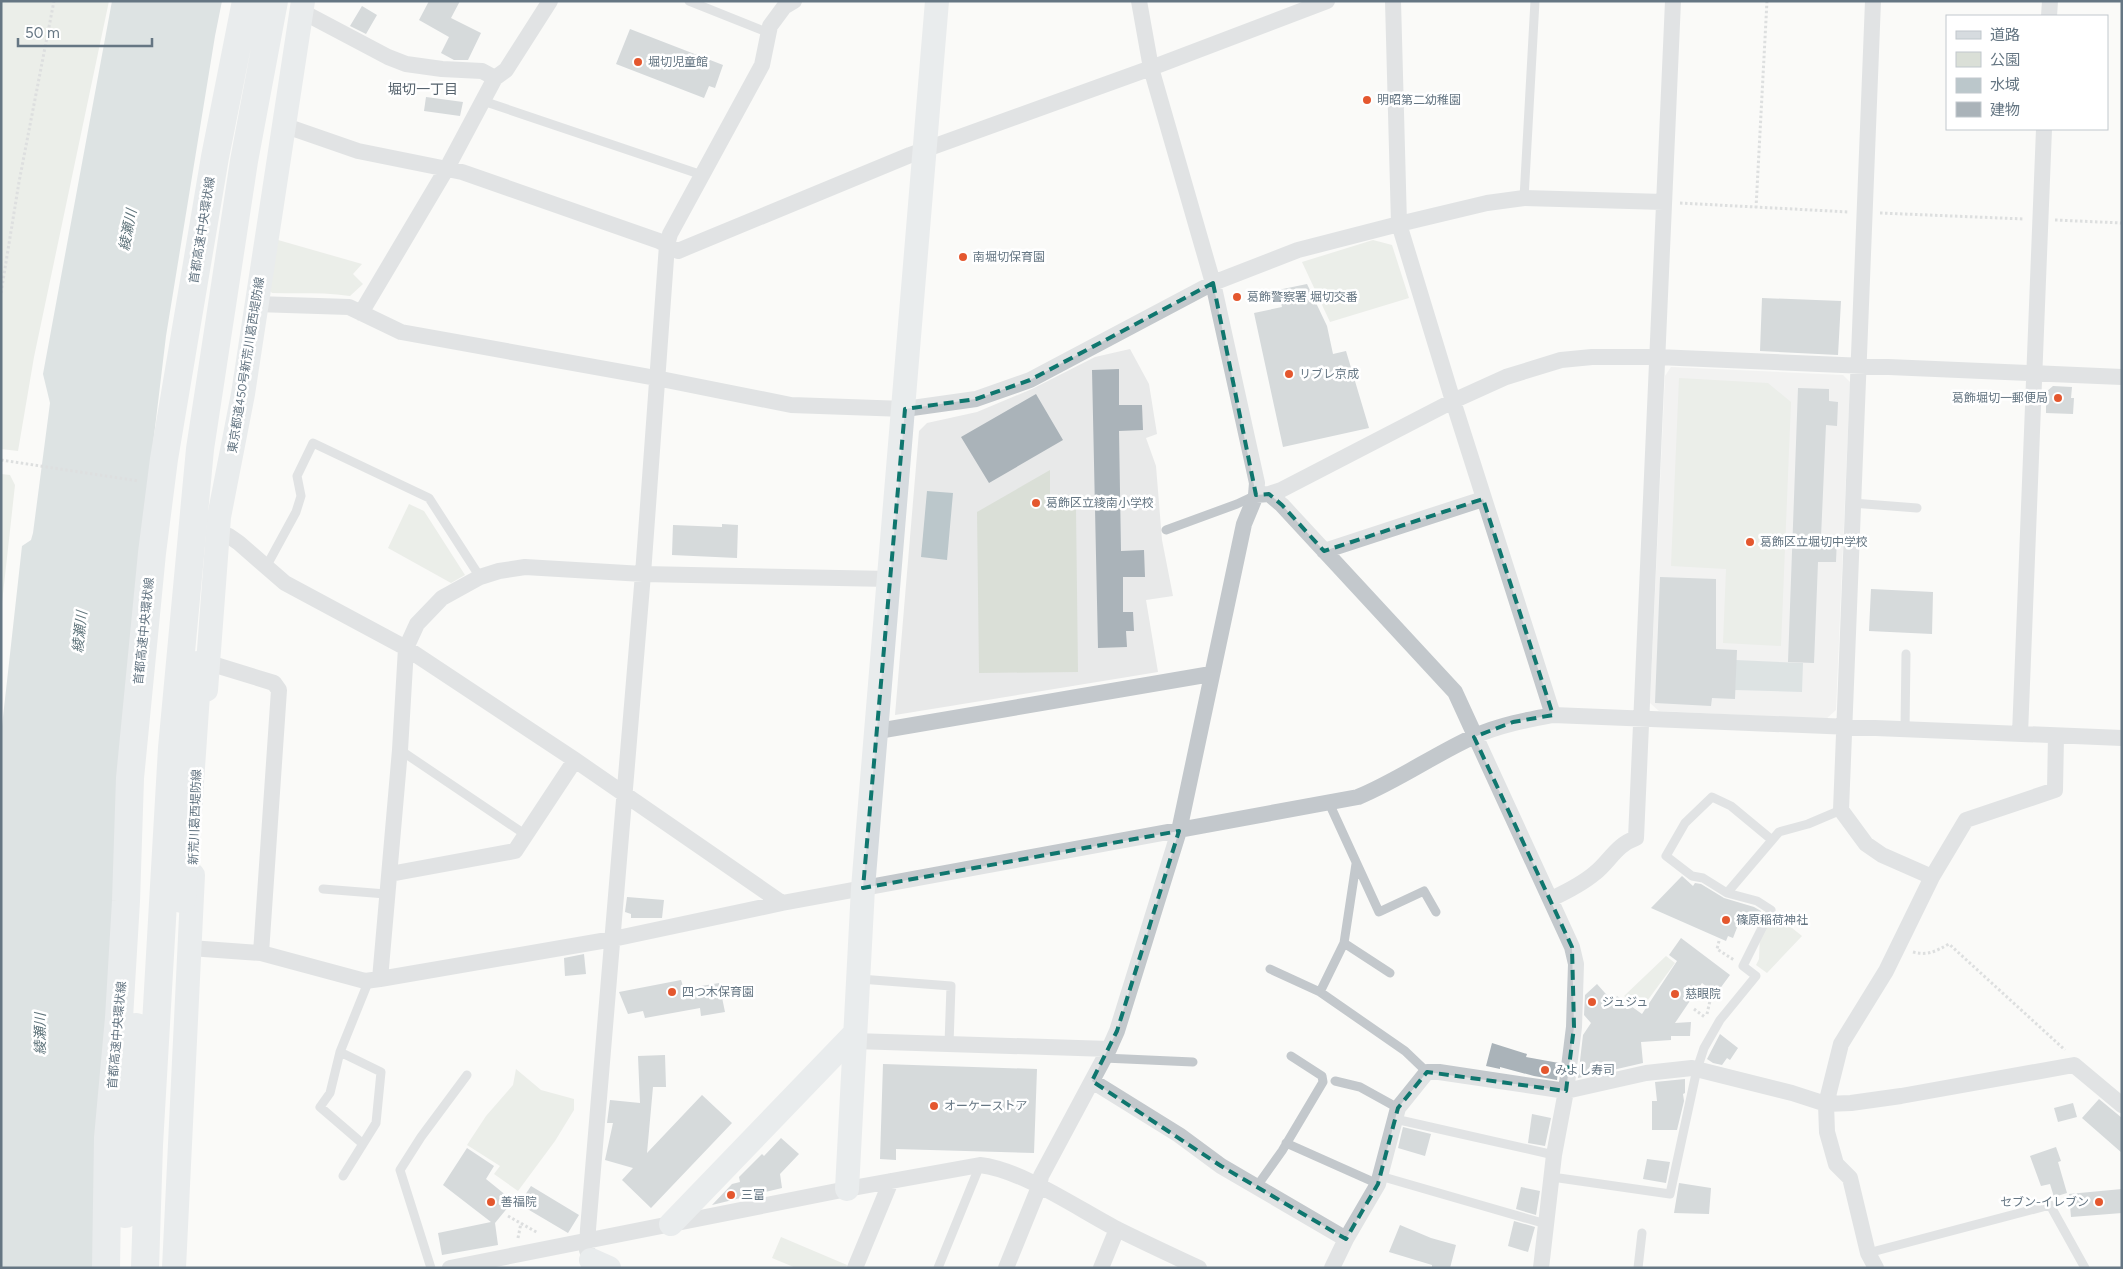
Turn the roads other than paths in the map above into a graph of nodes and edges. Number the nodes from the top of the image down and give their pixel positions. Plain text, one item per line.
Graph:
1 (246, 1) edge
2 (274, 1) edge
3 (550, 1) edge
4 (690, 1) edge
5 (794, 1) edge
6 (937, 1) edge
7 (1139, 1) edge
8 (1393, 1) edge
9 (1535, 1) edge
10 (1673, 1) edge
11 (1873, 1) edge
12 (2050, 1) edge
13 (1317, 3) edge
14 (302, 6) edge
15 (2049, 15) edge
16 (769, 33) junction
17 (1151, 68) junction
18 (496, 78) junction
19 (483, 101) junction
20 (283, 125) junction
21 (2044, 130) edge
22 (925, 149) junction
23 (447, 168) junction
24 (702, 175) junction
25 (1524, 198) junction
26 (1664, 202) junction
27 (1398, 224) junction
28 (667, 245) junction
29 (229, 256) junction
30 (1213, 283) junction
31 (256, 304) junction
32 (361, 313) junction
33 (1657, 357) junction
34 (179, 364) junction
35 (1858, 365) junction
36 (2034, 374) junction
37 (2122, 377) edge
38 (656, 378) junction
39 (1452, 401) junction
40 (905, 409) junction
41 (1262, 494) junction
42 (1483, 499) junction
43 (1852, 503) junction
44 (1917, 508) dead end
45 (1166, 530) dead end
46 (218, 532) junction
47 (1324, 551) junction
48 (266, 567) junction
49 (643, 574) junction
50 (480, 577) junction
51 (890, 579) junction
52 (406, 648) junction
53 (1906, 654) dead end
54 (209, 663) junction
55 (1211, 674) junction
56 (1553, 715) junction
57 (1642, 718) junction
58 (1843, 726) junction
59 (1905, 729) junction
60 (878, 731) junction
61 (2020, 734) junction
62 (1474, 736) junction
63 (2056, 736) junction
64 (2122, 738) edge
65 (400, 750) junction
66 (197, 760) junction
67 (575, 760) junction
68 (624, 793) junction
69 (1329, 803) junction
70 (1841, 810) junction
71 (1179, 830) junction
72 (526, 835) junction
73 (1772, 840) junction
74 (1356, 863) junction
75 (390, 874) junction
76 (1932, 877) junction
77 (864, 888) junction
78 (323, 889) dead end
79 (1727, 892) junction
80 (386, 894) junction
81 (1551, 899) junction
82 (782, 903) junction
83 (1436, 912) dead end
84 (613, 939) junction
85 (1344, 942) junction
86 (190, 948) junction
87 (261, 953) junction
88 (1270, 969) dead end
89 (1390, 972) dead end
90 (858, 979) junction
91 (374, 980) junction
92 (1320, 992) junction
93 (854, 1037) junction
94 (949, 1044) junction
95 (340, 1052) junction
96 (1107, 1054) junction
97 (1291, 1056) dead end
98 (1193, 1062) dead end
99 (1697, 1069) junction
100 (1426, 1072) junction
101 (467, 1075) dead end
102 (1335, 1080) dead end
103 (1092, 1081) junction
104 (1566, 1091) junction
105 (1826, 1104) junction
106 (2122, 1105) edge
107 (1397, 1113) junction
108 (1286, 1143) junction
109 (363, 1144) junction
110 (1554, 1155) junction
111 (980, 1165) junction
112 (343, 1176) dead end
113 (1552, 1177) junction
114 (1379, 1180) junction
115 (891, 1181) junction
116 (1257, 1186) junction
117 (1039, 1187) junction
118 (847, 1189) junction
119 (672, 1224) junction
120 (1546, 1224) junction
121 (1117, 1229) junction
122 (1642, 1234) dead end
123 (1346, 1238) junction
124 (1868, 1253) junction
125 (596, 1256) edge
126 (487, 1264) edge
127 (106, 1268) edge
128 (124, 1268) edge
129 (137, 1268) edge
130 (145, 1268) edge
131 (162, 1268) edge
132 (174, 1268) edge
133 (431, 1268) edge
134 (450, 1268) edge
135 (854, 1268) edge
136 (938, 1268) edge
137 (1006, 1268) edge
138 (1101, 1268) edge
139 (1199, 1268) edge
140 (1332, 1268) edge
141 (1541, 1268) edge
142 (1638, 1268) edge
143 (1876, 1268) edge
144 (2085, 1268) edge

1 - 34 highway, 首都高速中央環状線
2 - 29 highway
3 - 18 street
4 - 16 lane
5 - 16 street
6 - 22 main road
7 - 17 street
8 - 27 street
9 - 25 lane
10 - 26 street
11 - 35 street
12 - 15 street
13 - 17 street
14 - 18 street
14 - 20 main road, 東京都道450号新荒川葛西堤防線
16 - 24 street
17 - 22 street
17 - 30 street
18 - 19 street
19 - 23 street
19 - 24 lane
20 - 23 street
20 - 31 main road, 東京都道450号新荒川葛西堤防線
21 - 36 street
22 - 28 street
22 - 40 main road
23 - 28 street
23 - 32 street
24 - 28 street
25 - 26 street
25 - 27 street
26 - 33 street
27 - 30 street
27 - 39 street
28 - 38 street
29 - 130 highway
29 - 131 highway
30 - 40 street
30 - 41 street
31 - 32 street
31 - 46 main road, 東京都道450号新荒川葛西堤防線
32 - 38 street
33 - 35 street
33 - 39 street
33 - 57 street
34 - 127 highway, 首都高速中央環状線
34 - 128 highway
35 - 36 street
35 - 43 street
36 - 37 street
36 - 61 street
38 - 40 street
38 - 49 street
39 - 41 street
39 - 42 street
40 - 51 main road
41 - 45 lane
41 - 47 street
41 - 55 street
42 - 47 street
42 - 56 street
43 - 44 lane
43 - 58 street
46 - 48 street
46 - 54 main road, 東京都道450号新荒川葛西堤防線
47 - 62 street
48 - 50 lane
48 - 52 street
49 - 50 street
49 - 51 street
49 - 68 street
50 - 52 street
51 - 60 main road
52 - 65 street
52 - 67 street
53 - 59 lane
54 - 66 main road, 東京都道450号新荒川葛西堤防線
54 - 87 street
55 - 60 street
55 - 71 street
56 - 57 street
56 - 62 street
57 - 58 street
57 - 81 street
58 - 59 street
58 - 70 street
59 - 61 street
60 - 77 main road
61 - 63 street
62 - 69 street
62 - 81 street
63 - 64 street
63 - 76 street
65 - 72 lane
65 - 75 street
66 - 86 main road, 新荒川葛西堤防線
66 - 129 main road, 新荒川葛西堤防線
67 - 68 street
67 - 72 street
68 - 82 street
68 - 84 street
69 - 71 street
69 - 74 lane
70 - 73 lane
70 - 76 street
71 - 77 street
71 - 96 street
72 - 75 street
73 - 79 lane
73 - 79 lane
74 - 83 lane
74 - 85 lane
75 - 80 street
76 - 105 street
77 - 82 street
77 - 90 main road
78 - 80 lane
79 - 99 lane
80 - 91 street
81 - 104 street
82 - 84 street
84 - 91 street
84 - 125 street
85 - 89 lane
85 - 92 lane
86 - 87 street
86 - 132 main road, 新荒川葛西堤防線
87 - 91 street
88 - 92 lane
90 - 93 main road
90 - 94 lane
91 - 95 lane
92 - 100 lane
93 - 94 street
93 - 118 main road
93 - 119 main road
94 - 96 street
95 - 109 lane
95 - 109 lane
96 - 98 lane
96 - 103 street
97 - 108 lane
99 - 104 street
99 - 105 street
99 - 113 lane
100 - 104 street
100 - 107 street
101 - 133 lane
102 - 107 lane
103 - 116 street
103 - 117 street
104 - 110 street
105 - 106 street
105 - 124 street
107 - 110 lane
107 - 114 street
108 - 114 lane
108 - 116 lane
109 - 112 lane
110 - 113 street
111 - 115 street
111 - 117 street
111 - 136 lane
113 - 120 street
114 - 120 lane
114 - 123 street
115 - 118 street
115 - 135 street
116 - 123 street
117 - 121 street
117 - 137 street
118 - 119 street
119 - 125 street
120 - 141 street
121 - 138 street
121 - 139 street
122 - 142 lane
123 - 140 street
124 - 143 street
124 - 144 lane
125 - 126 street
126 - 134 street

